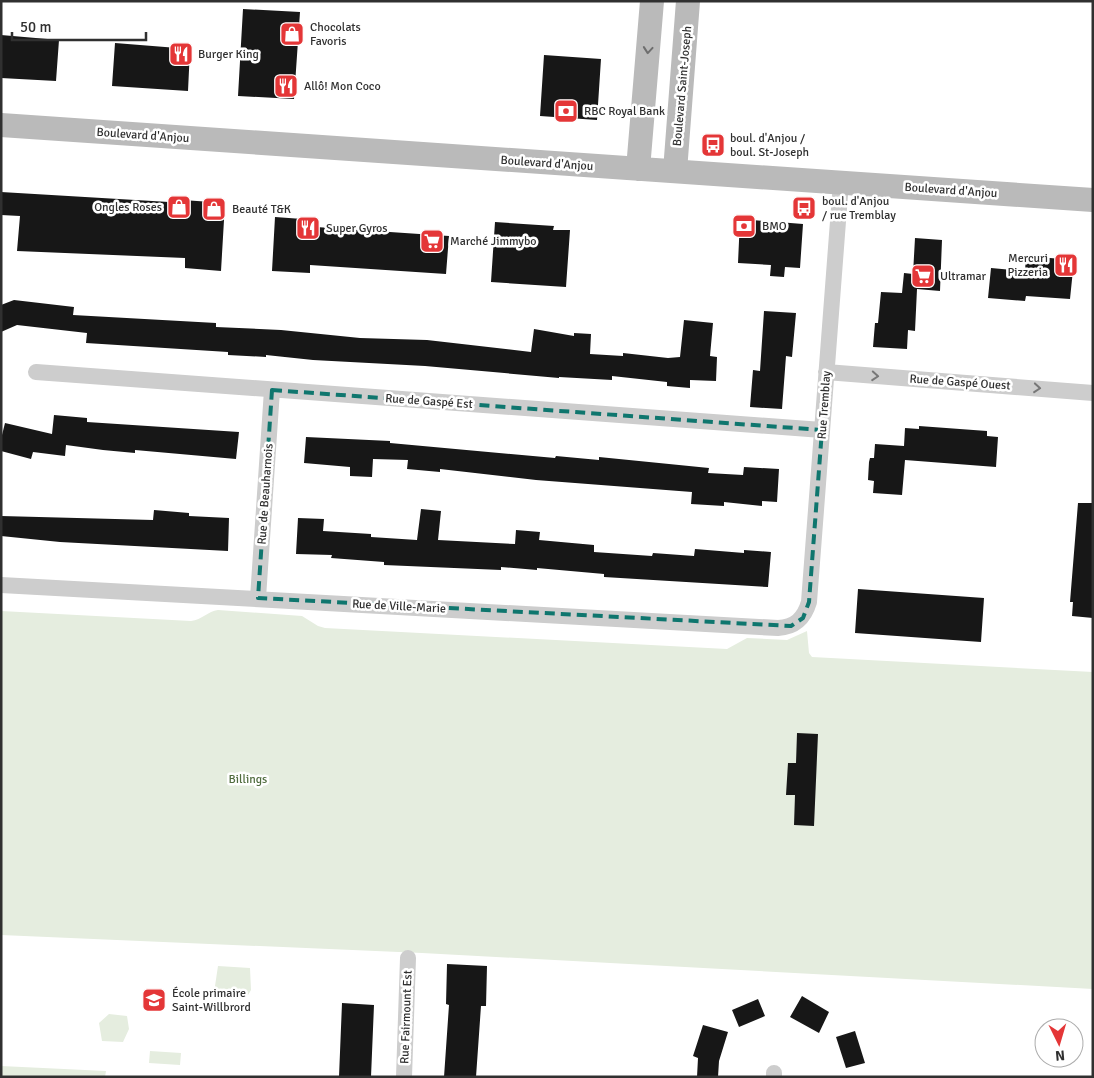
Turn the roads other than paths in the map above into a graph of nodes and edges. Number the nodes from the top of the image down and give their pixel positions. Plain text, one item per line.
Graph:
1 (652, 1) edge
2 (688, 1) edge
3 (1, 125) edge
4 (638, 169) junction
5 (675, 171) junction
6 (841, 182) junction
7 (1093, 200) edge
8 (36, 372) dead end
9 (826, 372) junction
10 (272, 390) junction
11 (1093, 393) edge
12 (822, 430) junction
13 (1, 585) edge
14 (258, 598) junction
15 (796, 623) joint
16 (408, 958) dead end
17 (404, 1077) edge

1 -> 4 street
2 - 5 street, Boulevard Saint-Joseph
3 - 4 street, Boulevard d'Anjou
4 - 5 street, Boulevard d'Anjou
5 - 6 street, Boulevard d'Anjou
6 - 7 street, Boulevard d'Anjou
6 - 9 street, Rue Tremblay
8 - 10 street, Rue de Gaspé Est
9 -> 11 street, Rue de Gaspé Ouest
9 - 12 street, Rue Tremblay
10 - 12 street, Rue de Gaspé Est
10 - 14 street, Rue de Beauharnois
12 - 15 street, Rue Tremblay
13 - 14 street, Rue de Ville-Marie
14 - 15 street, Rue de Ville-Marie
16 - 17 street, Rue Fairmount Est

